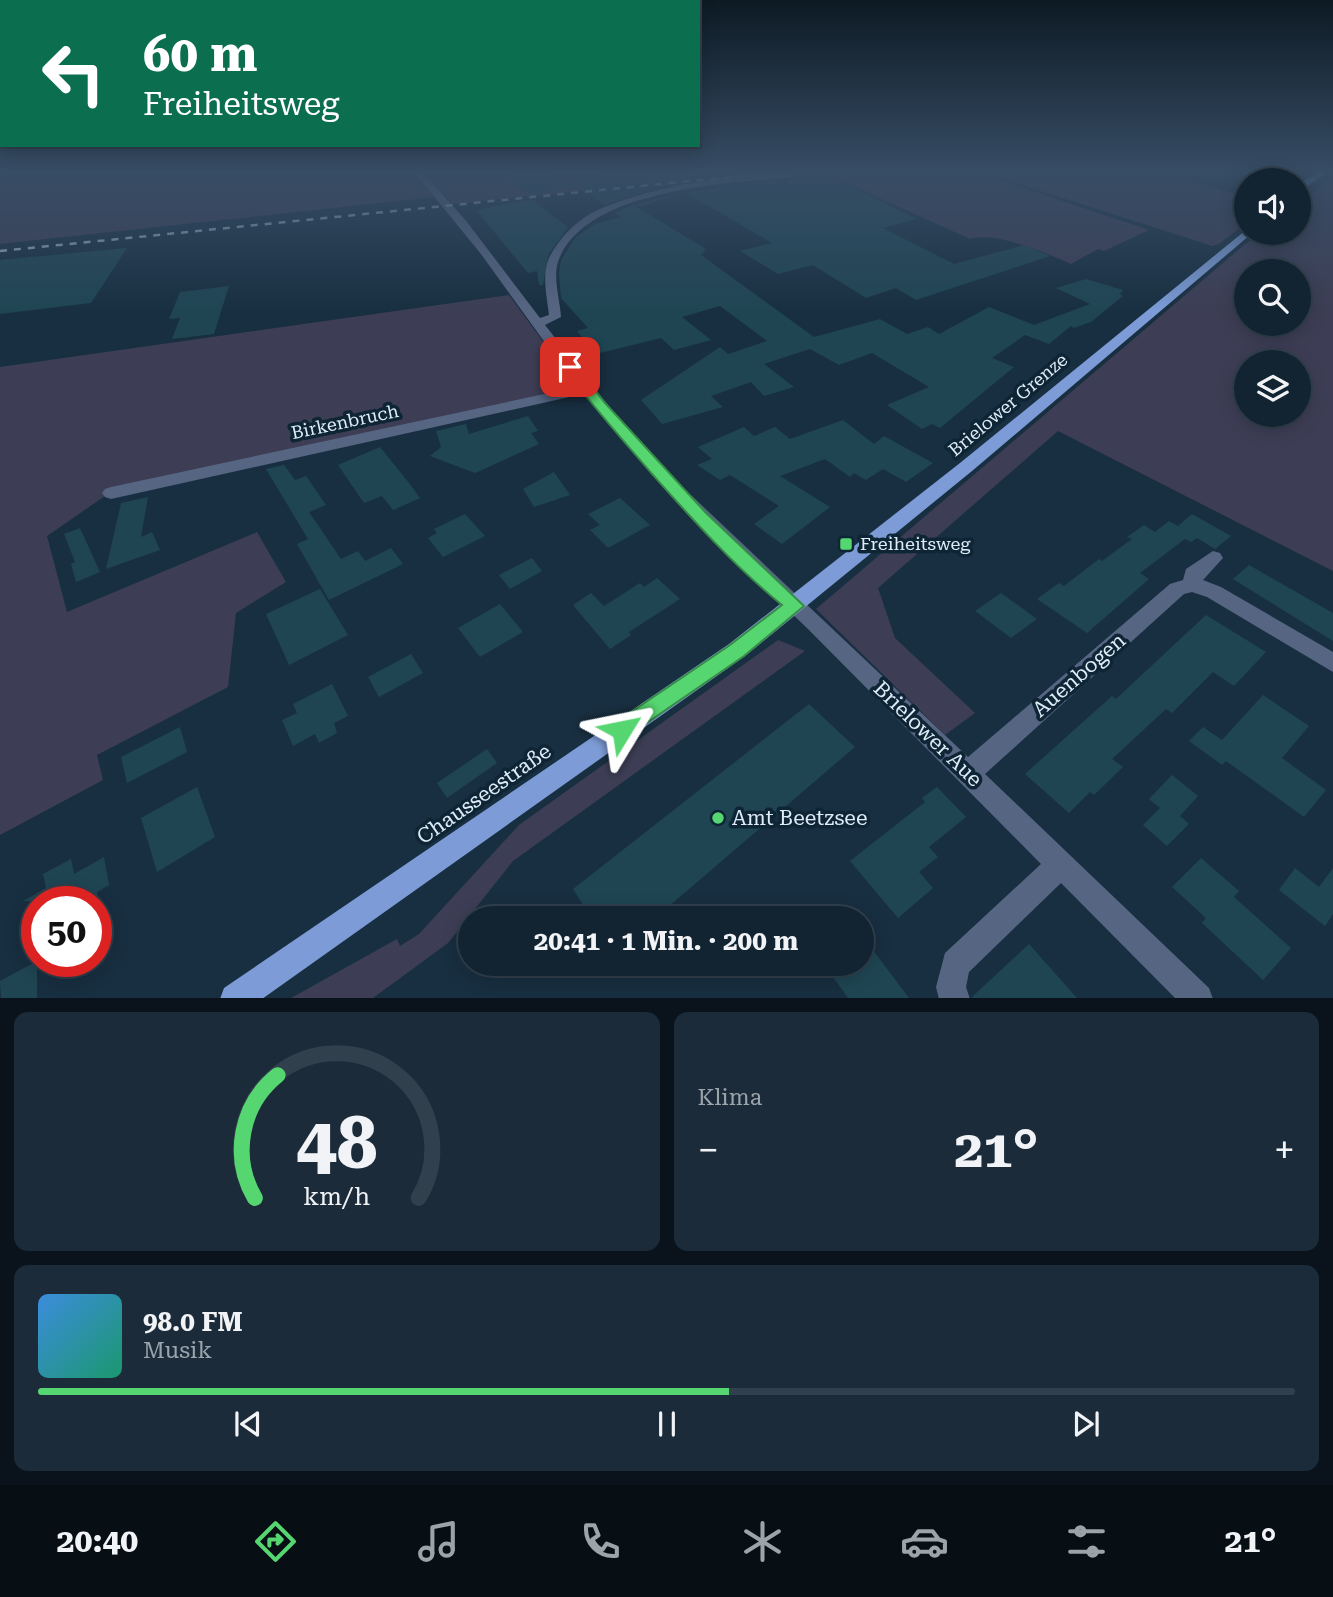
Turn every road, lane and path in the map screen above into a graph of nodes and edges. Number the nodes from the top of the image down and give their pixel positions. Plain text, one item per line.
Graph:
1 (459, 219) edge
2 (592, 219) edge
3 (1234, 244) edge
4 (538, 323) junction
5 (587, 389) junction
6 (111, 493) dead end
7 (1213, 558) dead end
8 (1193, 584) junction
9 (794, 606) junction
10 (1333, 663) edge
11 (968, 773) junction
12 (1061, 864) junction
13 (236, 998) edge
14 (955, 998) edge
15 (1197, 998) edge

1 - 4 street
2 - 4 street
3 - 9 main road, Brielower Grenze
4 - 5 street
5 - 6 street, Birkenbruch
5 - 9 street
7 - 8 street, Auenbogen
8 - 10 street
8 - 11 street, Auenbogen
9 - 11 street, Brielower Aue
9 - 13 main road, Chausseestraße
11 - 12 street, Brielower Aue
12 - 14 street
12 - 15 street, Brielower Aue

